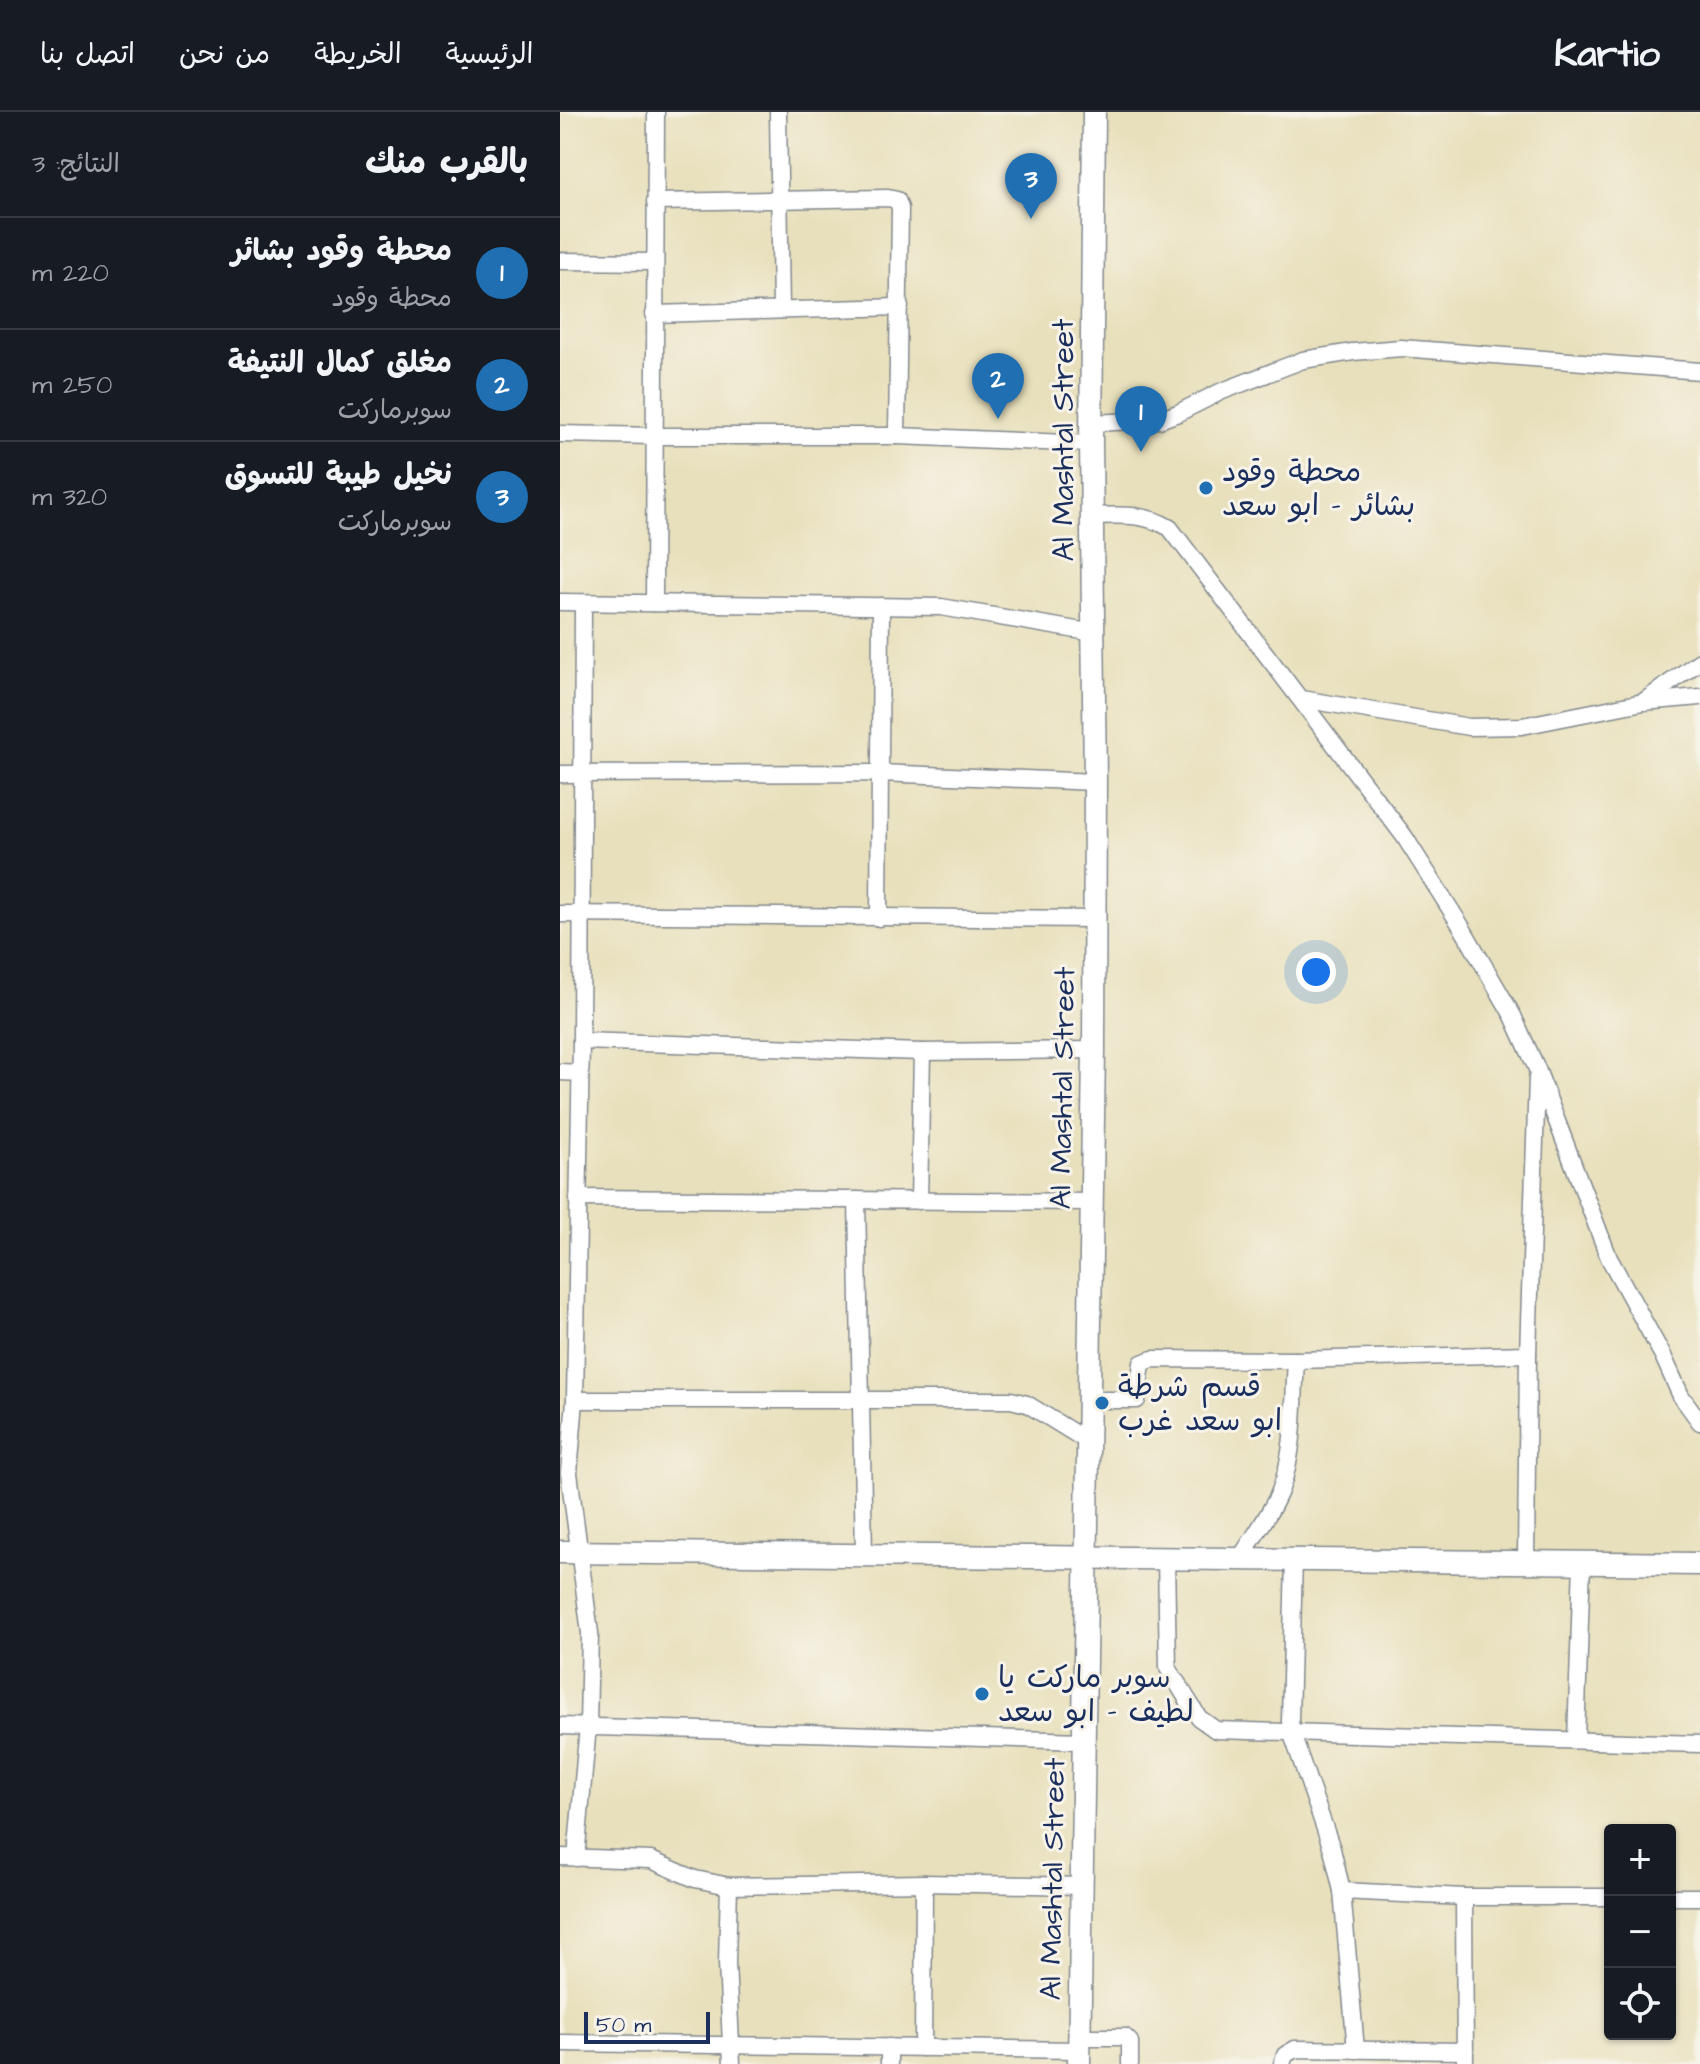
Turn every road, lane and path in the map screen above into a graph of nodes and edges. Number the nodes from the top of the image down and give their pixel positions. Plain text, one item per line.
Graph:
1 (656, 112) edge
2 (778, 112) edge
3 (1094, 112) edge
4 (779, 200) junction
5 (655, 202) junction
6 (560, 261) edge
7 (654, 262) junction
8 (900, 307) junction
9 (781, 310) junction
10 (654, 314) junction
11 (1700, 371) edge
12 (560, 434) edge
13 (1091, 434) junction
14 (655, 436) junction
15 (897, 436) junction
16 (1093, 516) junction
17 (560, 602) edge
18 (583, 603) junction
19 (654, 603) junction
20 (881, 606) junction
21 (1094, 633) junction
22 (1700, 661) edge
23 (1700, 697) edge
24 (1302, 699) junction
25 (1643, 702) junction
26 (880, 773) junction
27 (560, 774) edge
28 (581, 774) junction
29 (1095, 782) junction
30 (560, 914) edge
31 (583, 914) junction
32 (879, 918) junction
33 (1093, 919) junction
34 (581, 1041) junction
35 (1094, 1050) junction
36 (922, 1052) junction
37 (1537, 1069) junction
38 (560, 1072) edge
39 (580, 1073) junction
40 (578, 1198) junction
41 (857, 1200) junction
42 (919, 1201) junction
43 (1091, 1202) junction
44 (560, 1225) edge
45 (578, 1226) junction
46 (1528, 1354) junction
47 (1296, 1360) junction
48 (861, 1398) junction
49 (575, 1400) junction
50 (1087, 1400) junction
51 (1700, 1422) edge
52 (1087, 1441) junction
53 (570, 1552) edge
54 (864, 1554) junction
55 (1085, 1557) junction
56 (1166, 1557) junction
57 (1241, 1557) junction
58 (1294, 1557) junction
59 (1526, 1560) junction
60 (1582, 1562) junction
61 (1700, 1564) edge
62 (560, 1726) edge
63 (588, 1726) junction
64 (1292, 1734) junction
65 (1576, 1740) junction
66 (1084, 1741) junction
67 (1700, 1744) edge
68 (568, 1857) edge
69 (924, 1883) junction
70 (729, 1886) junction
71 (1082, 1886) junction
72 (1342, 1891) junction
73 (1464, 1897) junction
74 (1604, 1897) edge
75 (1676, 1897) edge
76 (1700, 1897) edge
77 (560, 2043) edge
78 (730, 2045) junction
79 (923, 2048) junction
80 (1079, 2050) edge
81 (1356, 2050) junction
82 (889, 2056) edge
83 (1465, 2058) edge
84 (732, 2064) edge
85 (1130, 2064) edge
86 (1282, 2064) edge

1 - 5 street
2 - 4 street
3 - 13 street, Al Mashtal Street
4 - 5 street
4 - 8 street
4 - 9 street
5 - 7 street
6 - 7 street
7 - 10 street
8 - 9 street
8 - 15 street
9 - 10 street
10 - 14 street
11 - 13 street
12 - 14 street
13 - 15 street
13 - 16 street, Al Mashtal Street
14 - 15 street
14 - 19 street
16 - 21 street, Al Mashtal Street
16 - 24 street
17 - 18 street
18 - 19 street
18 - 28 street
19 - 20 street
20 - 21 street
20 - 26 street
21 - 29 street, Al Mashtal Street
22 - 25 street
23 - 25 street
24 - 25 street
24 - 37 street
26 - 28 street
26 - 29 street
26 - 32 street
27 - 28 street
28 - 31 street
29 - 33 street, Al Mashtal Street
30 - 31 street
31 - 32 street
31 - 34 street
32 - 33 street
33 - 35 street, Al Mashtal Street
34 - 36 street
34 - 39 street
35 - 36 street
35 - 43 street, Al Mashtal Street
36 - 42 street
37 - 46 street
37 - 51 street
38 - 39 street
39 - 40 street
40 - 41 street
40 - 45 street
41 - 42 street
41 - 48 street
42 - 43 street
43 - 50 street, Al Mashtal Street
44 - 45 street
45 - 49 street
46 - 47 street
46 - 59 street
47 - 50 street
47 - 57 street
48 - 49 street
48 - 52 street
48 - 54 street
49 - 53 street
50 - 52 street, Al Mashtal Street
52 - 55 street, Al Mashtal Street
53 - 54 street
53 - 63 street
54 - 55 street
55 - 56 street
55 - 66 street, Al Mashtal Street
56 - 57 street
56 - 64 street
57 - 58 street
58 - 59 street
58 - 64 street
59 - 60 street
60 - 61 street
60 - 65 street
62 - 63 street
63 - 66 street
63 - 68 street
64 - 65 street
64 - 72 street
65 - 67 street
66 - 71 street, Al Mashtal Street
68 - 70 street
69 - 70 street
69 - 71 street
69 - 79 street
70 - 78 street
71 - 80 street, Al Mashtal Street
72 - 73 street
72 - 81 street
73 - 74 street
73 - 83 street
75 - 76 street
77 - 78 street
78 - 82 street
78 - 84 street
79 - 80 street
79 - 82 street
80 - 85 street
81 - 83 street
81 - 86 street

